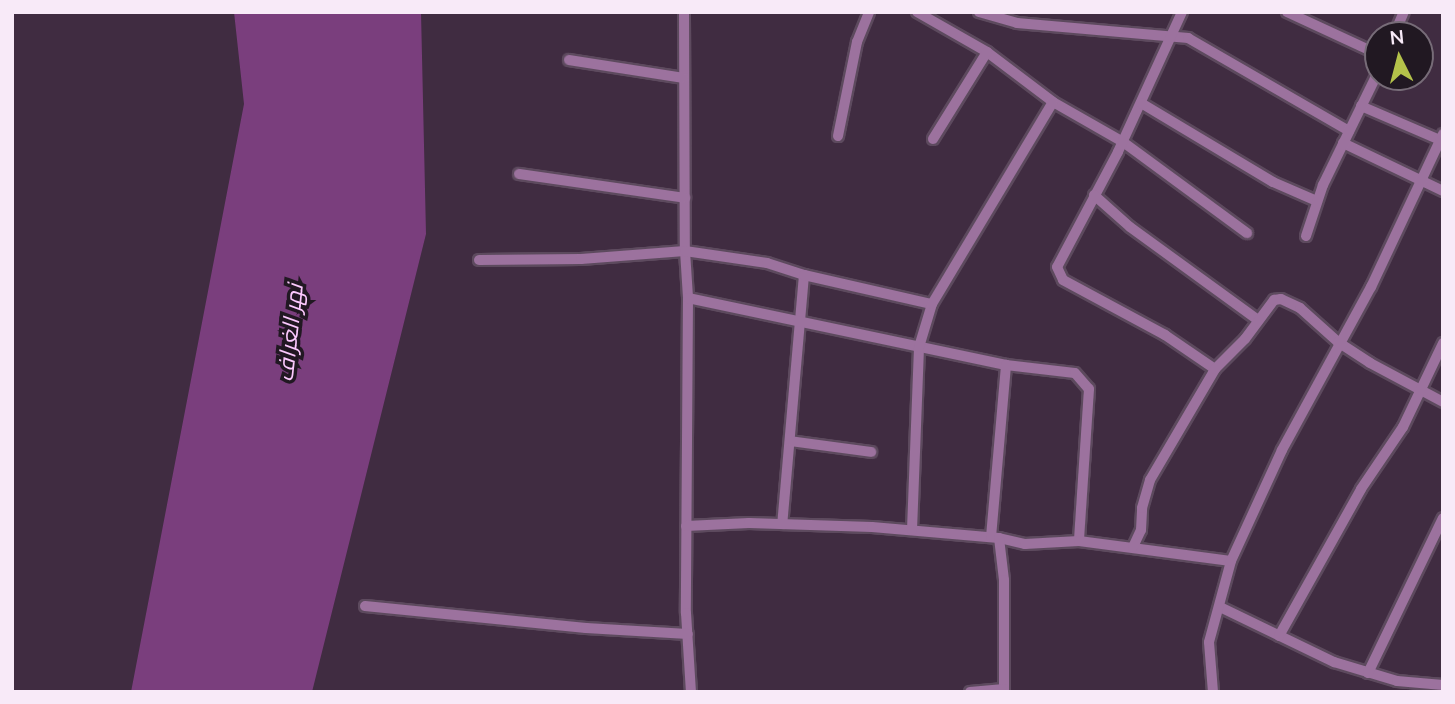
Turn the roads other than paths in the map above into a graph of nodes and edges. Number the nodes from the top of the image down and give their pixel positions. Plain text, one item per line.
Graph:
1 (684, 12) edge
2 (869, 12) edge
3 (917, 12) edge
4 (1182, 12) edge
5 (1287, 12) edge
6 (980, 13) edge
7 (1171, 36) junction
8 (1364, 48) edge
9 (987, 52) junction
10 (569, 60) dead end
11 (684, 78) junction
12 (1368, 91) edge
13 (1053, 102) junction
14 (1141, 103) junction
15 (1361, 106) junction
16 (1349, 131) junction
17 (838, 136) dead end
18 (1441, 137) edge
19 (933, 139) dead end
20 (1123, 142) junction
21 (1343, 144) junction
22 (519, 174) dead end
23 (1421, 180) junction
24 (1443, 191) edge
25 (1094, 195) junction
26 (685, 198) junction
27 (1317, 201) junction
28 (1247, 233) dead end
29 (1306, 236) dead end
30 (685, 251) junction
31 (479, 260) dead end
32 (803, 275) junction
33 (688, 298) junction
34 (932, 304) junction
35 (1258, 320) junction
36 (801, 322) junction
37 (1338, 342) junction
38 (1443, 343) edge
39 (919, 346) junction
40 (1006, 365) junction
41 (1215, 369) junction
42 (1420, 392) junction
43 (1443, 402) edge
44 (790, 441) junction
45 (871, 452) dead end
46 (1443, 518) edge
47 (782, 524) junction
48 (686, 526) junction
49 (912, 530) junction
50 (995, 538) junction
51 (1079, 541) junction
52 (1133, 547) junction
53 (1231, 561) junction
54 (365, 606) dead end
55 (1220, 607) junction
56 (688, 634) junction
57 (1279, 636) junction
58 (1368, 673) junction
59 (1443, 685) edge
60 (1004, 690) edge
61 (691, 692) edge
62 (970, 692) edge
63 (1213, 692) edge

1 - 11 street
2 - 17 street
3 - 9 street
4 - 7 street
5 - 8 street
6 - 7 street
7 - 14 street
7 - 16 street
9 - 13 street
9 - 19 street
10 - 11 street
11 - 26 street
12 - 15 street
13 - 20 street
13 - 34 street
14 - 20 street
14 - 27 street
15 - 16 street
15 - 18 street
16 - 21 street
18 - 23 street
20 - 25 street
20 - 28 street
21 - 23 street
21 - 27 street
22 - 26 street
23 - 24 street
23 - 37 street
25 - 35 street
25 - 41 street
26 - 30 street
27 - 29 street
30 - 31 street
30 - 32 street
30 - 33 street
32 - 34 street
32 - 36 street
33 - 36 street
33 - 48 street
34 - 39 street
35 - 37 street
35 - 41 street
36 - 39 street
36 - 44 street
37 - 42 street
37 - 53 street
38 - 42 street
39 - 40 street
39 - 49 street
40 - 50 street
40 - 51 street
41 - 52 street
42 - 43 street
42 - 57 street
44 - 45 street
44 - 47 street
46 - 58 street
47 - 48 street
47 - 49 street
48 - 56 street
49 - 50 street
50 - 51 street
50 - 60 street
51 - 52 street
52 - 53 street
53 - 55 street
54 - 56 street
55 - 57 street
55 - 63 street
56 - 61 street
57 - 58 street
58 - 59 street
60 - 62 street

